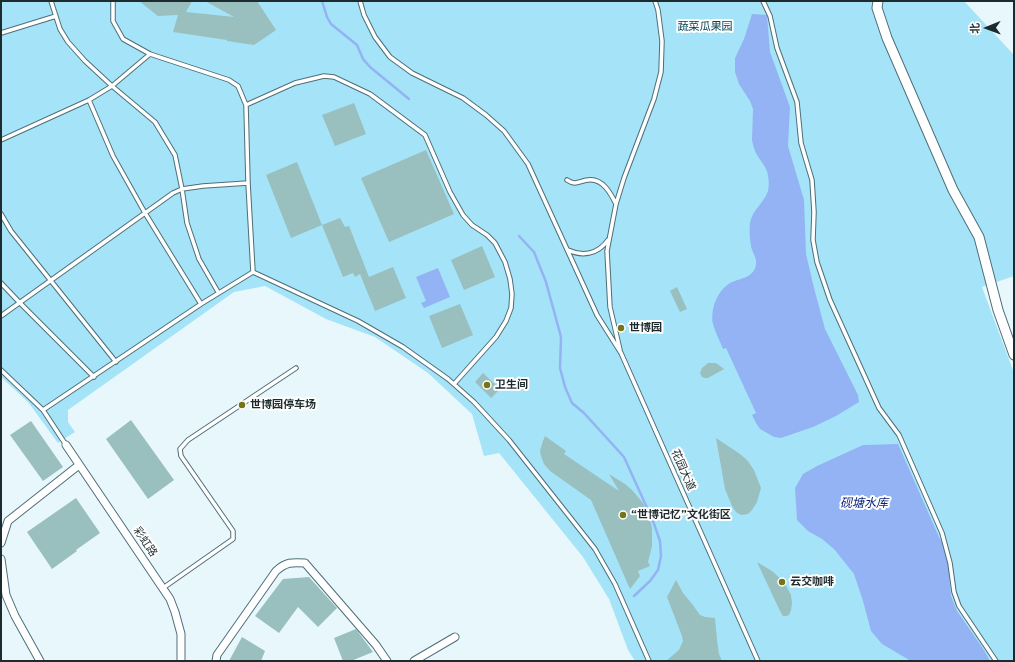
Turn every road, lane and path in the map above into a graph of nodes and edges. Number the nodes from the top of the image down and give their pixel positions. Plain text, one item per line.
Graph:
1 (52, 1) edge
2 (113, 1) edge
3 (360, 1) edge
4 (655, 1) edge
5 (763, 1) edge
6 (878, 1) edge
7 (56, 16) junction
8 (1, 33) edge
9 (150, 54) junction
10 (112, 86) junction
11 (89, 100) junction
12 (246, 105) junction
13 (1, 140) edge
14 (567, 180) dead end
15 (248, 183) junction
16 (182, 189) junction
17 (616, 204) junction
18 (145, 213) junction
19 (1, 214) edge
20 (610, 238) junction
21 (568, 250) junction
22 (253, 272) junction
23 (50, 280) junction
24 (1, 283) edge
25 (218, 292) junction
26 (20, 303) junction
27 (201, 304) junction
28 (1, 316) edge
29 (620, 353) junction
30 (1014, 355) edge
31 (116, 362) junction
32 (296, 368) dead end
33 (1, 370) edge
34 (94, 377) junction
35 (454, 384) junction
36 (43, 410) junction
37 (66, 445) joint
38 (80, 465) junction
39 (1, 543) edge
40 (1, 559) edge
41 (163, 588) junction
42 (455, 637) dead end
43 (40, 661) edge
44 (181, 661) edge
45 (216, 661) edge
46 (387, 661) edge
47 (414, 661) edge
48 (649, 661) edge
49 (758, 661) edge
50 (996, 661) edge

1 - 7 lane
2 - 9 lane
3 - 21 lane
4 - 17 lane
5 - 50 lane
6 - 30 street
7 - 8 lane
7 - 10 lane
9 - 10 lane
9 - 12 lane
10 - 11 lane
10 - 16 lane
11 - 13 lane
11 - 18 lane
12 - 15 lane
12 - 35 lane
14 - 17 lane
15 - 16 lane
15 - 22 lane
16 - 18 lane
16 - 25 lane
17 - 20 lane
18 - 23 lane
18 - 27 lane
19 - 23 lane
20 - 21 lane
20 - 29 lane
21 - 29 lane
22 - 25 lane
22 - 35 lane
23 - 26 lane
23 - 31 lane
24 - 26 lane
25 - 27 lane
26 - 28 lane
26 - 34 lane
27 - 31 lane
29 - 49 lane, 花园大道
31 - 34 lane
32 - 41 lane
33 - 36 lane
34 - 36 lane
35 - 48 lane
36 - 37 lane
37 - 38 street, 彩虹路
38 - 39 street
38 - 41 street, 彩虹路
40 - 43 street
41 - 44 street, 彩虹路
42 - 47 street
45 - 46 street

